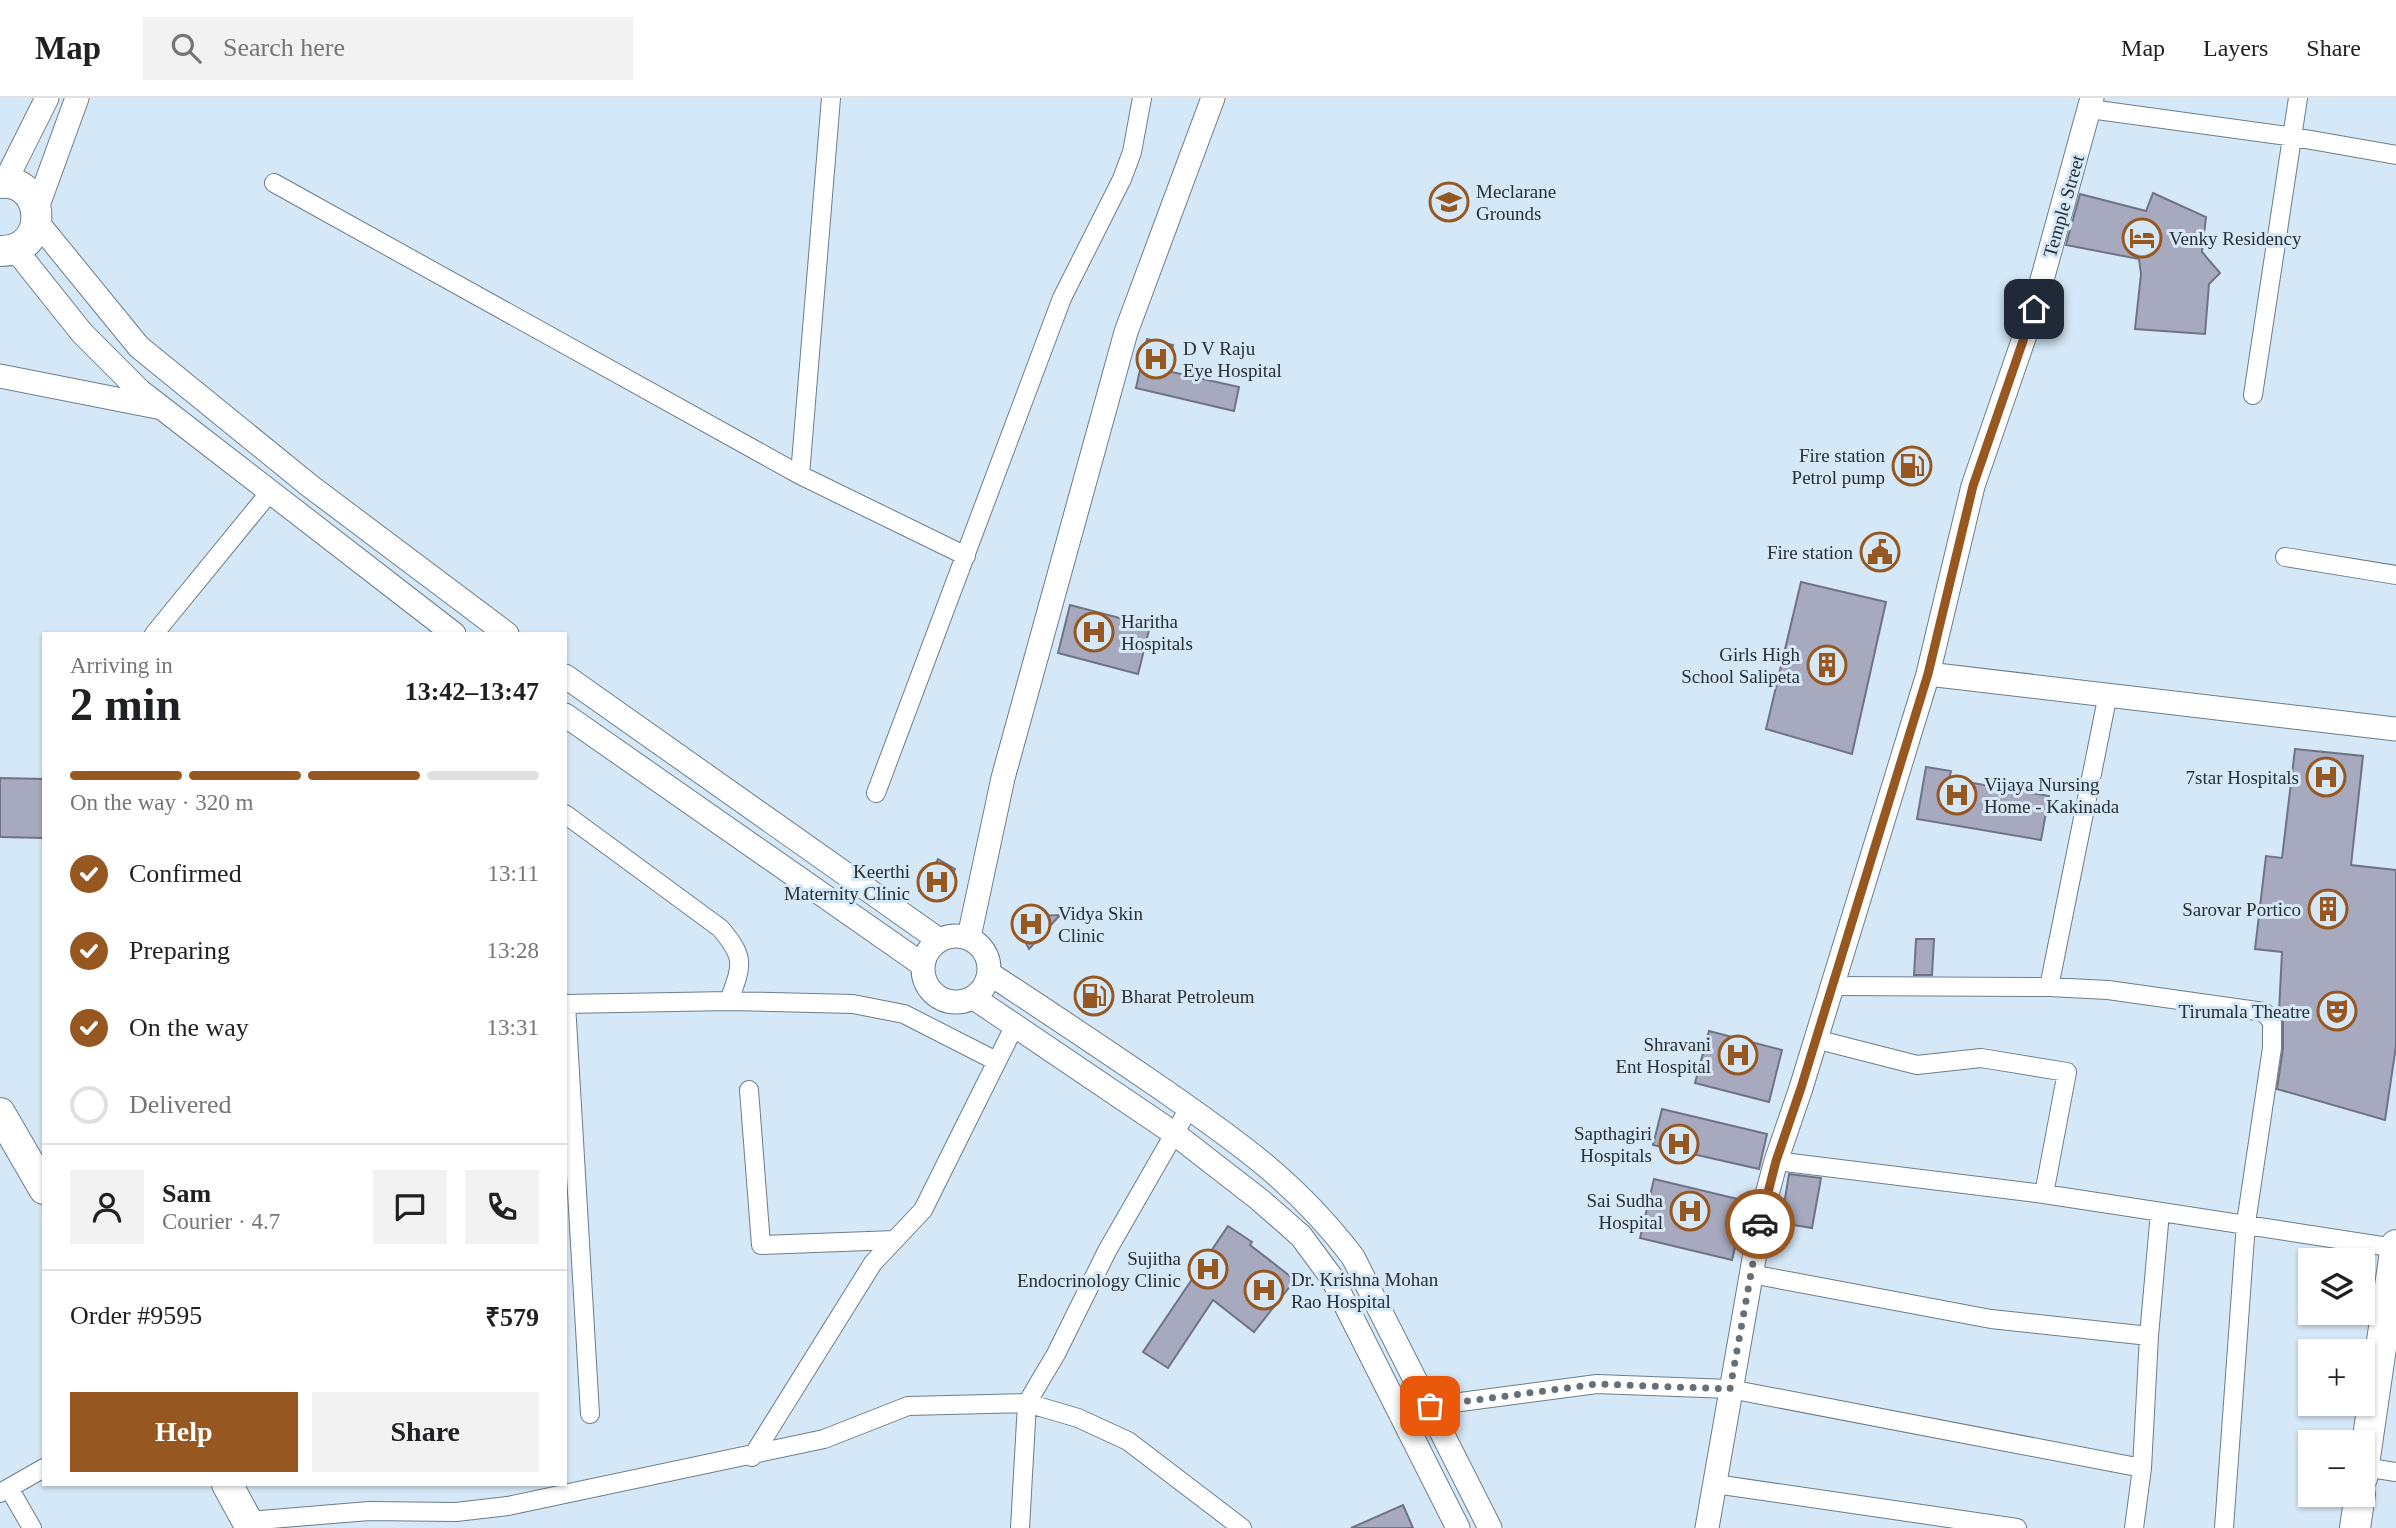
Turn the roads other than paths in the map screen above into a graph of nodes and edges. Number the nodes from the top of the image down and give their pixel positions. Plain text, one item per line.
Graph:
1 (47, 98) edge
2 (77, 98) edge
3 (831, 98) edge
4 (1142, 98) edge
5 (1213, 98) edge
6 (2298, 98) edge
7 (2091, 104) edge
8 (2294, 136) junction
9 (2396, 156) edge
10 (3, 182) edge
11 (274, 183) dead end
12 (37, 215) junction
13 (6, 256) edge
14 (0, 376) edge
15 (2253, 395) dead end
16 (160, 407) junction
17 (800, 475) junction
18 (310, 486) junction
19 (270, 492) junction
20 (293, 510) junction
21 (966, 556) junction
22 (2285, 557) dead end
23 (2396, 575) edge
24 (156, 632) edge
25 (451, 632) edge
26 (504, 632) edge
27 (1928, 674) junction
28 (567, 677) edge
29 (2108, 694) junction
30 (567, 716) edge
31 (2396, 729) edge
32 (876, 793) dead end
33 (567, 815) edge
34 (970, 937) junction
35 (939, 940) junction
36 (923, 965) junction
37 (990, 974) junction
38 (1831, 986) junction
39 (2049, 987) junction
40 (974, 998) junction
41 (729, 1001) junction
42 (567, 1004) edge
43 (567, 1021) edge
44 (1014, 1027) junction
45 (1815, 1039) junction
46 (996, 1062) junction
47 (749, 1090) dead end
48 (1189, 1108) junction
49 (0, 1113) edge
50 (1175, 1134) junction
51 (1776, 1161) junction
52 (42, 1186) edge
53 (2044, 1194) junction
54 (2160, 1212) junction
55 (2246, 1223) junction
56 (895, 1240) junction
57 (2396, 1247) edge
58 (1751, 1274) junction
59 (2149, 1336) junction
60 (1730, 1389) junction
61 (1027, 1403) junction
62 (1430, 1406) junction
63 (590, 1414) dead end
64 (1401, 1418) junction
65 (2369, 1430) edge
66 (752, 1457) junction
67 (2142, 1468) junction
68 (42, 1469) edge
69 (2396, 1472) edge
70 (2375, 1477) edge
71 (1715, 1484) junction
72 (228, 1486) edge
73 (5, 1491) edge
74 (2358, 1507) edge
75 (249, 1525) edge
76 (32, 1528) edge
77 (1020, 1528) edge
78 (1242, 1528) edge
79 (1458, 1528) edge
80 (1490, 1528) edge
81 (1707, 1528) edge
82 (2017, 1528) edge
83 (2134, 1528) edge
84 (2224, 1528) edge
85 (2355, 1528) edge

1 - 10 street
2 - 12 street
3 - 17 street
4 - 21 street
5 - 34 street
6 - 8 street
7 - 8 street
7 - 27 street, Temple Street
8 - 9 street
8 - 15 street
10 - 12 main road
11 - 17 street
12 - 13 main road
12 - 18 street
13 - 16 street
14 - 16 street
16 - 19 street
17 - 21 street
18 - 20 street
18 - 26 street
19 - 20 street
19 - 24 street
20 - 25 street
21 - 32 street
22 - 23 street
27 - 29 street
27 - 38 street, Temple Street
28 - 35 street
29 - 31 street
29 - 39 street
30 - 36 street
33 - 41 street
34 - 35 street
34 - 37 street
35 - 36 street
36 - 40 street
37 - 40 street
37 - 48 street
38 - 39 street
38 - 45 street, Temple Street
39 - 55 street
40 - 44 street
41 - 42 street
41 - 46 street
43 - 63 street
44 - 46 street
44 - 50 street
45 - 51 street, Temple Street
45 - 53 street
46 - 56 street
47 - 56 street
48 - 50 street
48 - 62 street
49 - 52 main road
50 - 61 street
50 - 64 street
51 - 53 street
51 - 58 street, Temple Street
53 - 54 street
54 - 55 street
54 - 59 street
55 - 57 street
55 - 84 street
56 - 66 street
57 - 65 main road
58 - 59 street
58 - 60 street, Temple Street
59 - 67 street
60 - 62 street
60 - 67 street
60 - 71 street, Temple Street
61 - 66 street
61 - 77 street
61 - 78 street
62 - 64 street
62 - 80 street
64 - 79 street
66 - 75 street
67 - 83 street
68 - 73 street
69 - 70 street
71 - 81 street, Temple Street
71 - 82 street
72 - 75 main road
73 - 76 street
74 - 85 main road

